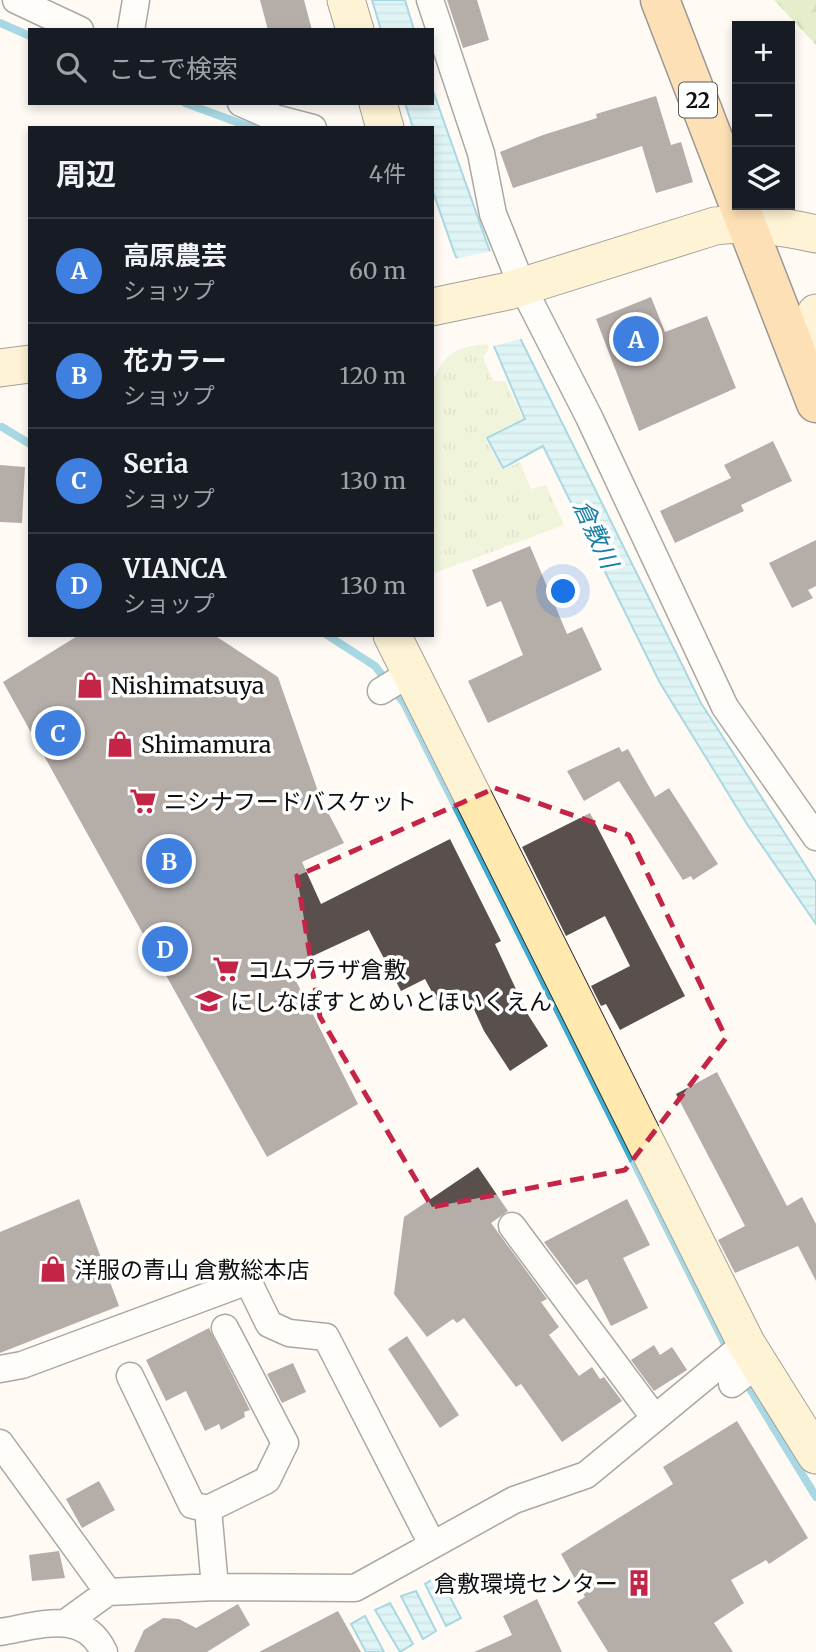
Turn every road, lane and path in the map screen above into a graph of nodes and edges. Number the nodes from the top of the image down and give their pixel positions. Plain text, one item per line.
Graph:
1 (16, 0) edge
2 (136, 0) edge
3 (346, 0) edge
4 (430, 0) edge
5 (660, 0) edge
6 (43, 6) edge
7 (77, 28) edge
8 (131, 28) edge
9 (354, 28) edge
10 (246, 105) edge
11 (379, 105) edge
12 (305, 126) edge
13 (384, 126) edge
14 (732, 187) edge
15 (741, 210) edge
16 (816, 234) edge
17 (515, 288) junction
18 (434, 307) edge
19 (816, 313) edge
20 (799, 356) junction
21 (28, 364) edge
22 (0, 368) edge
23 (816, 403) edge
24 (392, 637) edge
25 (816, 836) edge
26 (512, 1226) dead end
27 (225, 1328) dead end
28 (740, 1365) junction
29 (0, 1369) edge
30 (130, 1376) dead end
31 (654, 1417) junction
32 (0, 1443) edge
33 (816, 1455) edge
34 (208, 1509) junction
35 (432, 1544) junction
36 (215, 1587) junction
37 (108, 1592) junction
38 (68, 1621) junction
39 (0, 1632) edge
40 (104, 1652) edge

1 - 6 street
2 - 8 street
3 - 9 street
4 - 17 street
5 - 14 main road, 22
6 - 7 street
10 - 12 street
11 - 13 street
15 - 16 street
15 - 17 street
15 - 20 main road, 22
17 - 18 street
17 - 25 street
19 - 20 street
20 - 23 main road, 22
21 - 22 street
24 - 28 street
26 - 31 street
27 - 34 street
28 - 31 street
28 - 33 street
29 - 35 street
30 - 34 street
31 - 35 street
32 - 37 street
34 - 36 street
35 - 36 street
36 - 37 street
37 - 38 street
38 - 39 street
38 - 40 street

